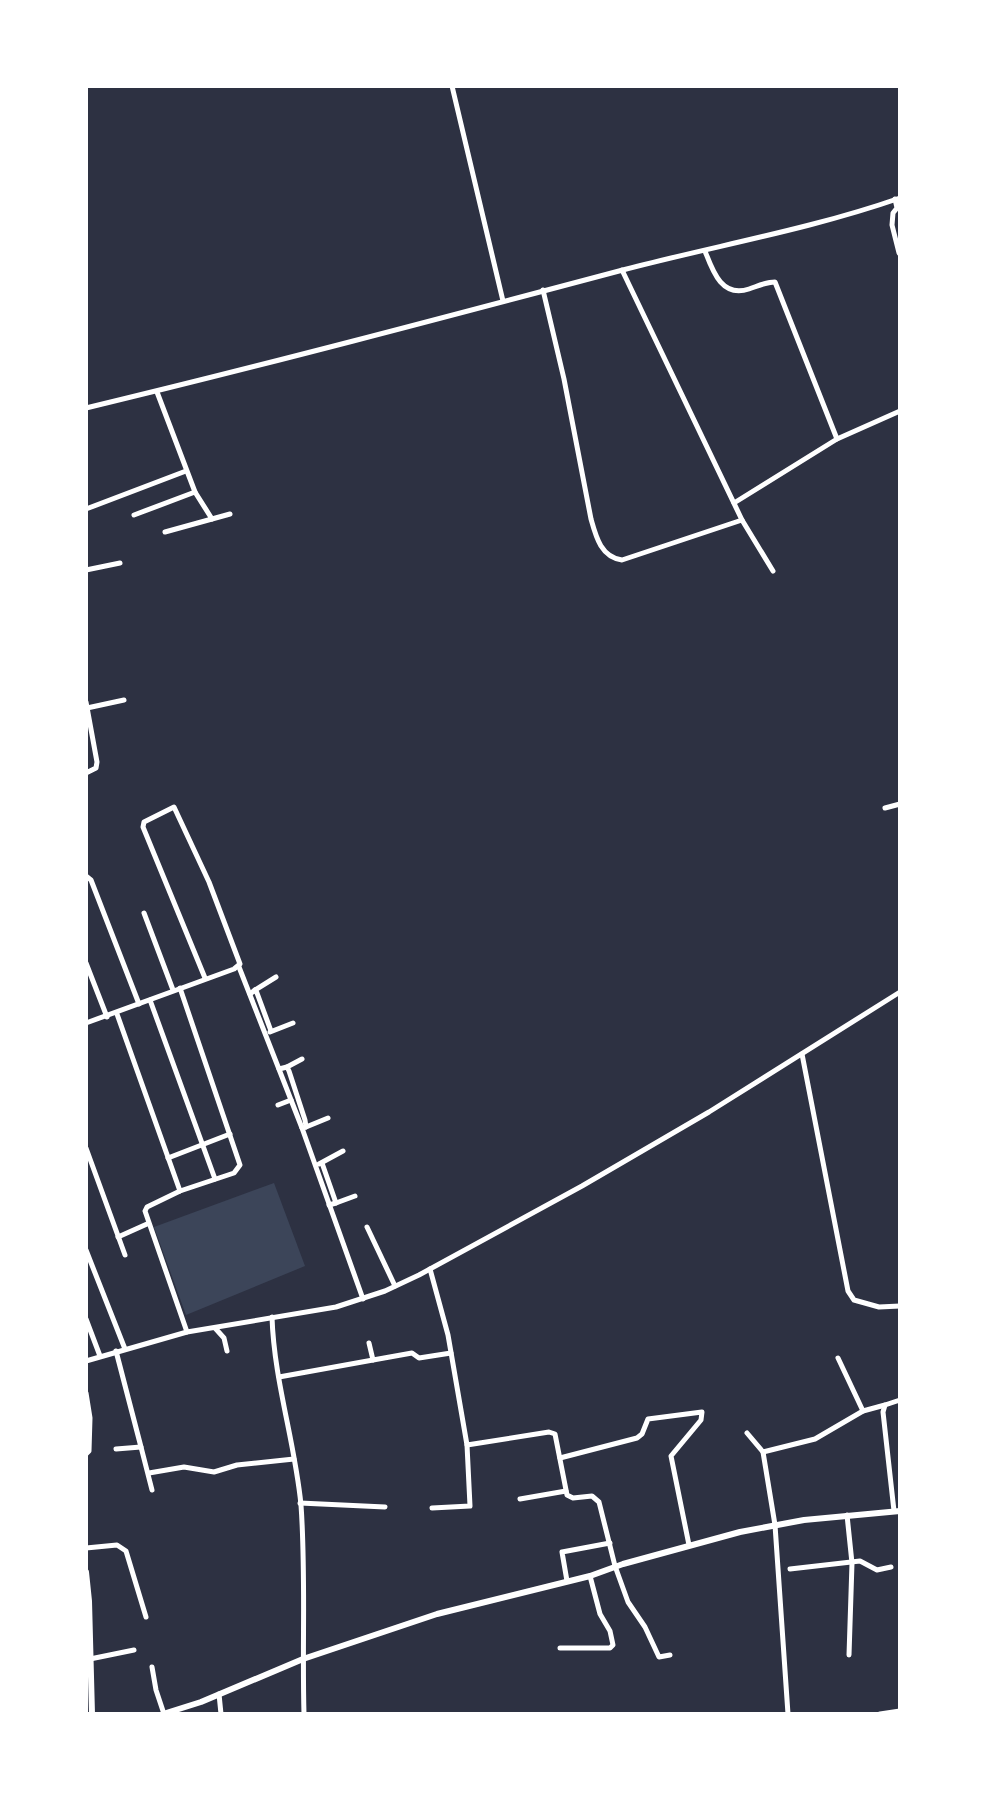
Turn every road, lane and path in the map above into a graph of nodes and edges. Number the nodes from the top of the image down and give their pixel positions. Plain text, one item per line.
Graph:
1 (452, 86) edge
2 (898, 198) edge
3 (705, 251) junction
4 (899, 253) edge
5 (622, 270) junction
6 (543, 290) junction
7 (503, 301) junction
8 (157, 392) junction
9 (86, 408) edge
10 (900, 411) edge
11 (837, 439) junction
12 (186, 471) junction
13 (195, 492) junction
14 (734, 503) junction
15 (86, 509) edge
16 (230, 514) dead end
17 (134, 515) dead end
18 (212, 519) junction
19 (742, 520) junction
20 (165, 532) dead end
21 (120, 563) dead end
22 (86, 570) edge
23 (773, 571) dead end
24 (124, 700) dead end
25 (86, 705) edge
26 (86, 773) edge
27 (900, 804) edge
28 (885, 808) dead end
29 (86, 876) edge
30 (144, 913) dead end
31 (86, 963) edge
32 (239, 967) junction
33 (276, 977) dead end
34 (205, 978) junction
35 (176, 989) junction
36 (253, 992) junction
37 (900, 992) edge
38 (150, 1000) junction
39 (139, 1004) junction
40 (117, 1014) junction
41 (107, 1017) junction
42 (86, 1023) edge
43 (293, 1023) dead end
44 (268, 1032) junction
45 (802, 1054) junction
46 (302, 1059) dead end
47 (287, 1067) junction
48 (279, 1069) junction
49 (291, 1100) junction
50 (278, 1105) dead end
51 (328, 1118) dead end
52 (304, 1128) junction
53 (230, 1134) junction
54 (203, 1144) junction
55 (86, 1148) edge
56 (343, 1151) dead end
57 (168, 1158) junction
58 (322, 1163) junction
59 (315, 1166) junction
60 (215, 1179) junction
61 (180, 1191) junction
62 (355, 1196) dead end
63 (332, 1204) junction
64 (147, 1224) junction
65 (367, 1227) dead end
66 (118, 1237) junction
67 (86, 1250) edge
68 (125, 1255) dead end
69 (430, 1269) junction
70 (395, 1286) junction
71 (363, 1299) junction
72 (900, 1306) edge
73 (272, 1317) junction
74 (86, 1319) edge
75 (214, 1328) junction
76 (187, 1332) junction
77 (369, 1343) dead end
78 (125, 1349) junction
79 (116, 1351) junction
80 (227, 1351) dead end
81 (451, 1353) junction
82 (100, 1356) junction
83 (838, 1358) dead end
84 (373, 1360) junction
85 (86, 1361) edge
86 (279, 1377) junction
87 (86, 1393) edge
88 (900, 1400) edge
89 (885, 1405) junction
90 (863, 1411) junction
91 (747, 1433) dead end
92 (467, 1445) junction
93 (141, 1447) junction
94 (116, 1449) dead end
95 (763, 1452) junction
96 (86, 1454) edge
97 (560, 1458) junction
98 (294, 1459) junction
99 (149, 1473) junction
100 (152, 1490) dead end
101 (566, 1491) junction
102 (520, 1499) dead end
103 (300, 1503) junction
104 (385, 1507) dead end
105 (432, 1508) dead end
106 (897, 1511) edge
107 (847, 1515) junction
108 (775, 1525) junction
109 (610, 1543) junction
110 (689, 1545) junction
111 (86, 1548) edge
112 (852, 1563) junction
113 (615, 1566) junction
114 (891, 1567) dead end
115 (790, 1569) dead end
116 (86, 1572) edge
117 (590, 1576) junction
118 (567, 1581) junction
119 (146, 1617) dead end
120 (560, 1648) dead end
121 (134, 1650) dead end
122 (670, 1655) dead end
123 (849, 1655) dead end
124 (90, 1659) junction
125 (303, 1659) junction
126 (152, 1667) dead end
127 (219, 1694) junction
128 (900, 1711) edge
129 (889, 1713) edge
130 (92, 1714) edge
131 (164, 1714) edge
132 (221, 1714) edge
133 (304, 1714) edge
134 (788, 1714) edge
135 (880, 1714) edge

1 - 7 street
2 - 3 street
2 - 4 street
3 - 5 street
3 - 11 street
5 - 6 street
5 - 14 street
6 - 7 street
6 - 19 street
7 - 8 street
8 - 9 street
8 - 12 street
10 - 11 street
11 - 14 street
12 - 13 street
12 - 15 street
13 - 17 street
13 - 18 street
14 - 19 street
16 - 18 street
18 - 20 street
19 - 23 street
21 - 22 street
24 - 25 street
25 - 26 street
27 - 28 street
29 - 39 street
30 - 35 street
31 - 41 street
32 - 34 street
32 - 34 street
32 - 36 street
33 - 36 street
34 - 35 street
35 - 38 street
35 - 53 street
36 - 44 street
37 - 45 street
38 - 39 street
38 - 54 street
39 - 40 street
40 - 41 street
40 - 57 street
41 - 42 street
43 - 44 street
44 - 48 street
45 - 69 street
45 - 72 street
46 - 47 street
47 - 48 street
47 - 52 street
48 - 49 street
49 - 50 street
49 - 52 street
51 - 52 street
52 - 59 street
53 - 54 street
53 - 60 street
54 - 57 street
54 - 60 street
55 - 66 street
56 - 58 street
57 - 61 street
58 - 59 street
58 - 63 street
59 - 63 street
60 - 61 street
61 - 64 street
62 - 63 street
63 - 71 street
64 - 66 street
64 - 76 street
65 - 70 street
66 - 68 street
67 - 78 street
69 - 70 street
69 - 81 street
70 - 71 street
71 - 73 street
73 - 75 street
73 - 86 street
74 - 82 street
75 - 76 street
75 - 80 street
76 - 78 street
77 - 84 street
78 - 79 street
79 - 82 street
79 - 93 street
81 - 84 street
81 - 92 street
82 - 85 street
83 - 90 street
84 - 86 street
86 - 98 street
87 - 96 street
88 - 89 street
89 - 90 street
89 - 106 street
90 - 95 street
91 - 95 street
92 - 97 street
92 - 105 street
93 - 94 street
93 - 99 street
95 - 108 street
97 - 101 street
97 - 110 street
98 - 99 street
98 - 103 street
99 - 100 street
101 - 102 street
101 - 109 street
103 - 104 street
103 - 125 street
106 - 107 street
107 - 108 street
107 - 112 street
108 - 110 street
108 - 134 street
109 - 113 street
109 - 118 street
110 - 113 street
111 - 119 street
112 - 114 street
112 - 115 street
112 - 123 street
113 - 117 street
113 - 122 street
116 - 124 street
117 - 118 street
117 - 120 street
118 - 125 street
121 - 124 street
124 - 130 street
125 - 127 street
125 - 133 street
126 - 131 street
127 - 131 street
127 - 132 street
128 - 129 street
129 - 135 street

